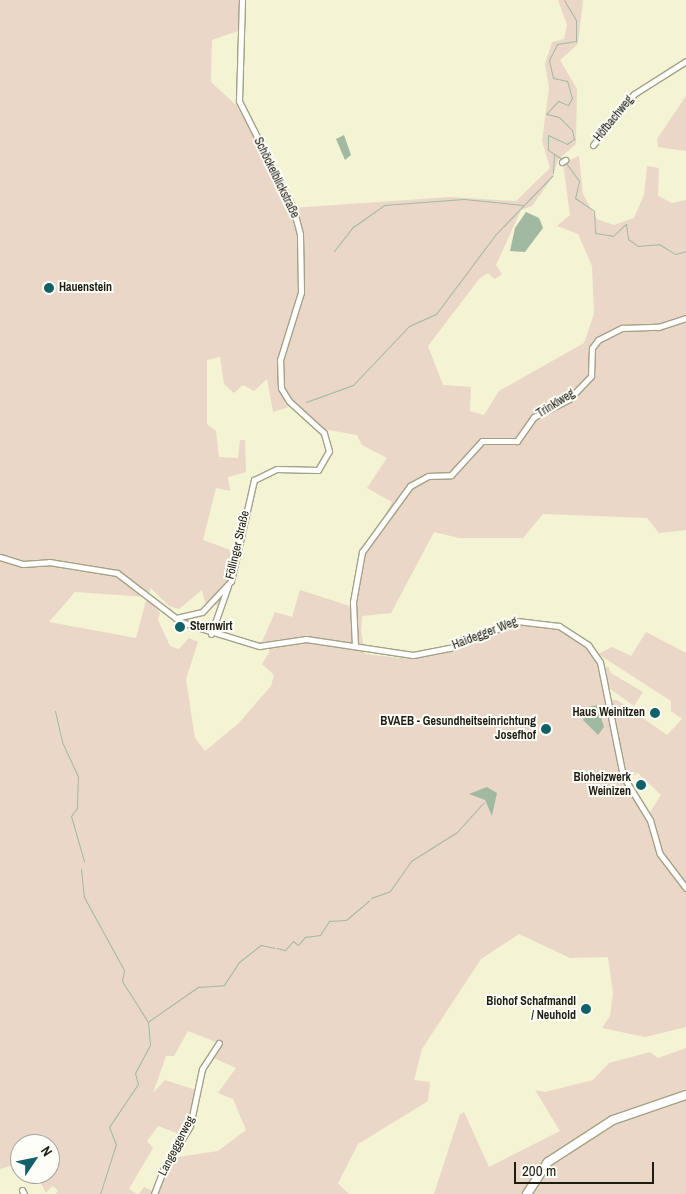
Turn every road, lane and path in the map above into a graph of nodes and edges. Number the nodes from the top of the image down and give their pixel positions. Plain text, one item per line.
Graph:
1 (242, 0) edge
2 (686, 61) edge
3 (593, 145) dead end
4 (686, 318) edge
5 (305, 470) joint
6 (0, 556) edge
7 (228, 585) junction
8 (175, 618) junction
9 (211, 634) junction
10 (355, 646) junction
11 (686, 888) edge
12 (219, 1043) dead end
13 (686, 1095) edge
14 (154, 1194) edge
15 (527, 1194) edge

1 - 5 street, Schöckelblickstraße
2 - 3 street, Höfbachweg
4 - 10 street, Trinklweg
5 - 7 street, Föllinger Straße
6 - 8 street
7 - 8 street, Föllinger Straße
7 - 9 street
8 - 9 street, Haidegger Weg
9 - 10 street, Haidegger Weg
10 - 11 street, Haidegger Weg
12 - 14 street, Langeggerweg
13 - 15 main road

